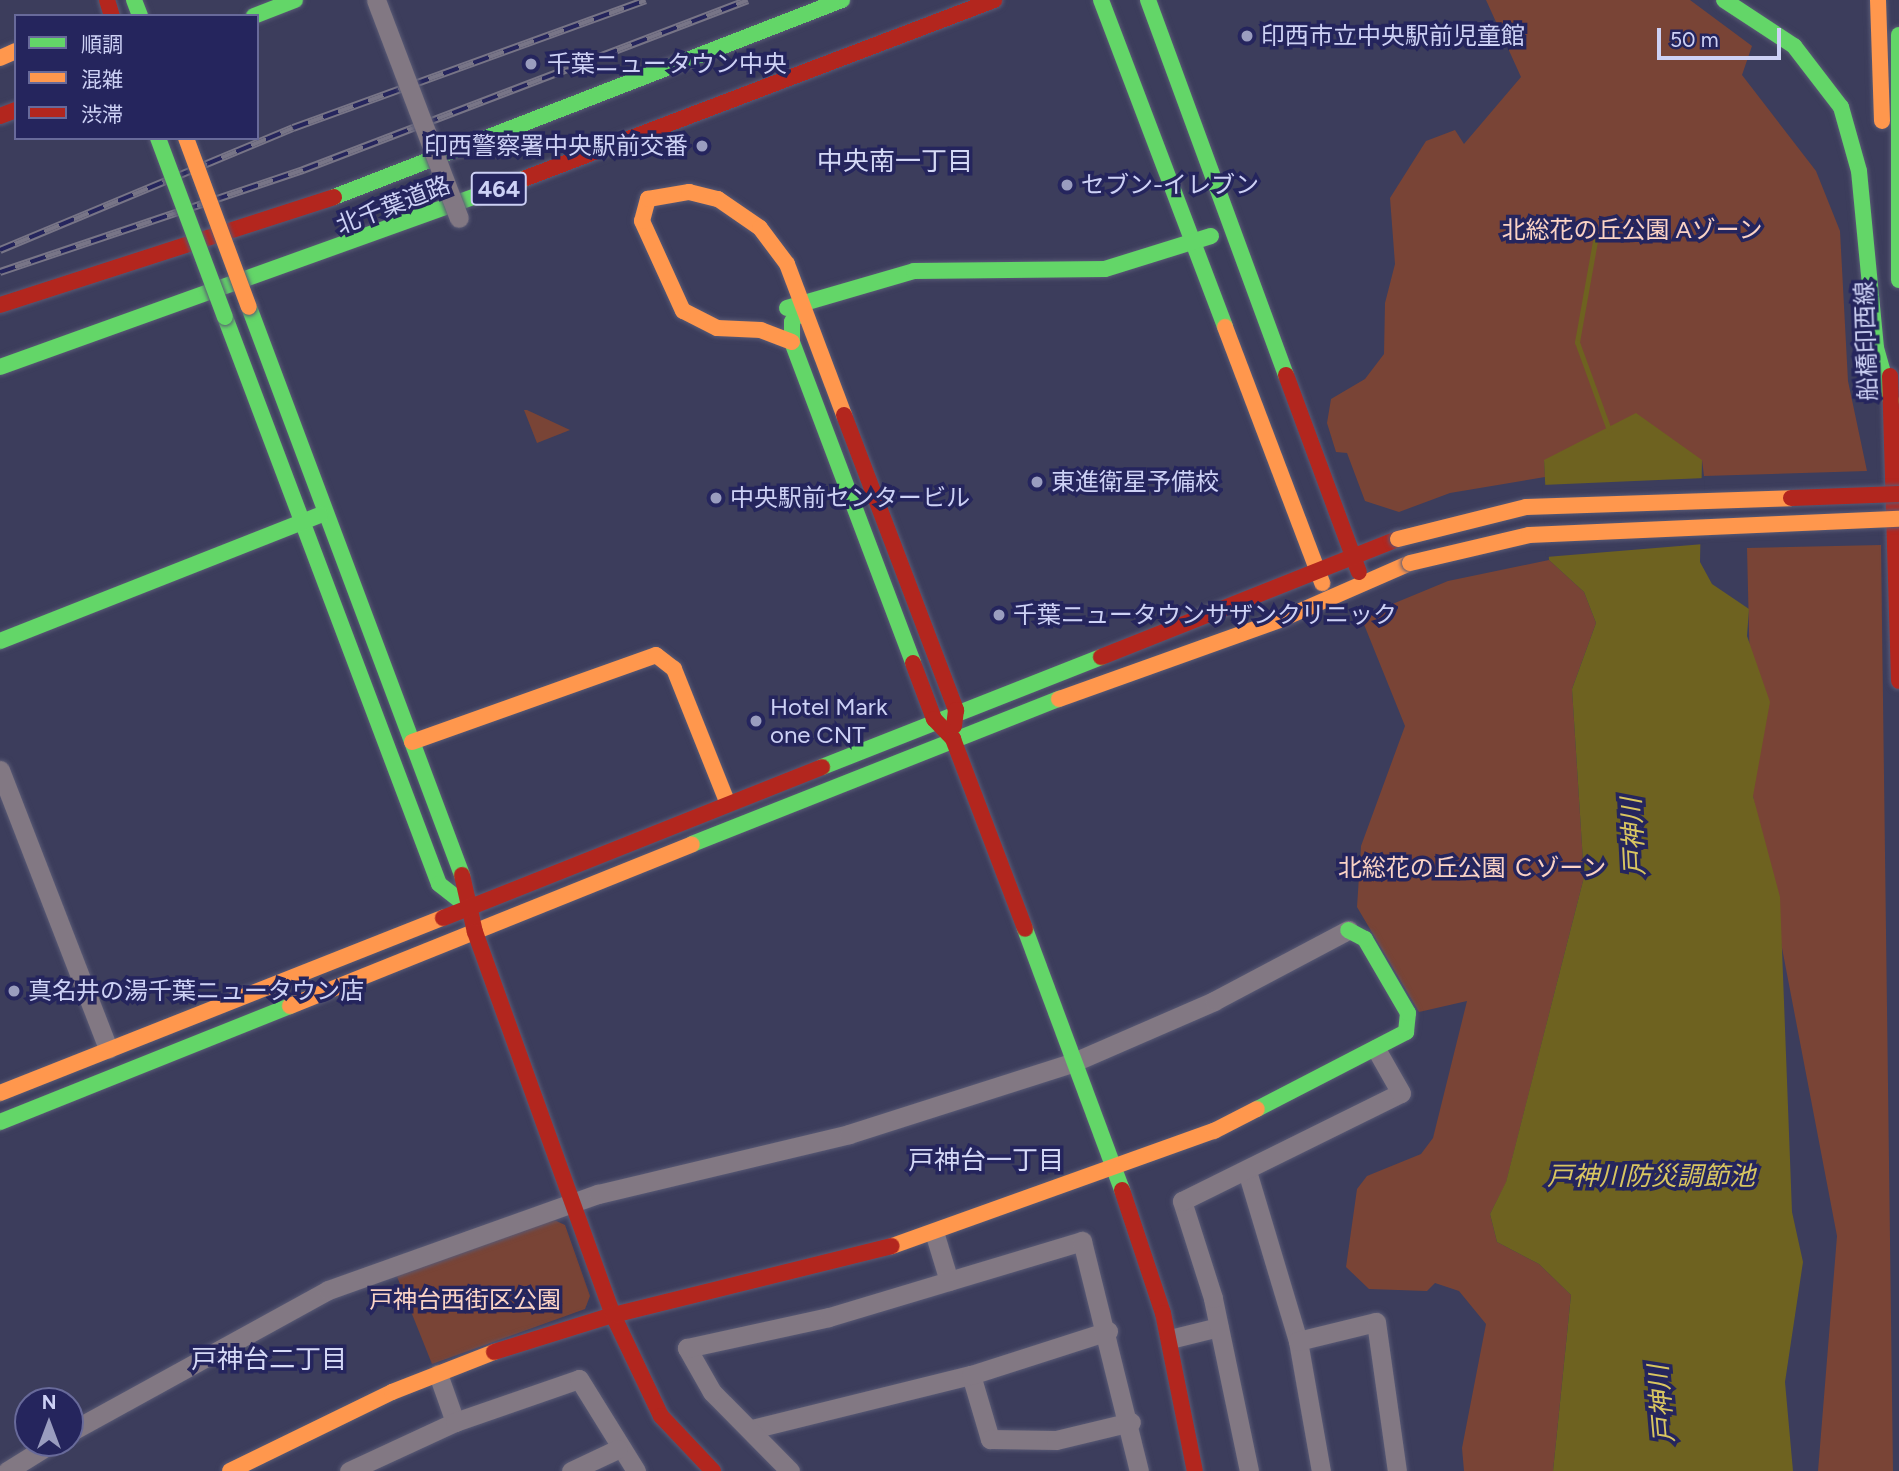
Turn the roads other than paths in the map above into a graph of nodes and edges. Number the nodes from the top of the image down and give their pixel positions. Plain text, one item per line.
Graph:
1 (141, 0) edge
2 (295, 0) edge
3 (376, 0) edge
4 (842, 0) edge
5 (994, 0) edge
6 (1101, 0) edge
7 (1148, 0) edge
8 (1724, 0) edge
9 (1878, 0) edge
10 (106, 14) edge
11 (259, 14) edge
12 (1899, 35) edge
13 (159, 140) edge
14 (187, 140) edge
15 (460, 218) dead end
16 (1230, 229) junction
17 (1194, 242) junction
18 (1899, 280) edge
19 (0, 304) edge
20 (805, 304) junction
21 (738, 329) junction
22 (792, 342) junction
23 (1899, 353) edge
24 (0, 367) edge
25 (1891, 401) junction
26 (1899, 494) edge
27 (323, 514) junction
28 (1899, 519) edge
29 (303, 522) junction
30 (1352, 554) junction
31 (1316, 568) junction
32 (1363, 583) junction
33 (1328, 599) junction
34 (0, 640) edge
35 (1899, 681) edge
36 (956, 710) junction
37 (934, 719) junction
38 (953, 740) junction
39 (412, 742) junction
40 (0, 770) edge
41 (728, 804) junction
42 (466, 905) junction
43 (1348, 930) joint
44 (475, 932) junction
45 (108, 1049) junction
46 (1376, 1049) junction
47 (1074, 1062) junction
48 (0, 1093) edge
49 (0, 1122) edge
50 (1116, 1171) junction
51 (1247, 1171) junction
52 (571, 1204) junction
53 (935, 1234) junction
54 (949, 1281) junction
55 (613, 1315) junction
56 (1219, 1327) junction
57 (1108, 1331) junction
58 (1170, 1339) junction
59 (1298, 1341) junction
60 (438, 1374) junction
61 (971, 1375) junction
62 (455, 1422) junction
63 (1131, 1422) junction
64 (84, 1424) edge
65 (752, 1429) junction
66 (618, 1449) junction
67 (30, 1457) edge
68 (7, 1471) edge
69 (230, 1471) edge
70 (349, 1471) edge
71 (571, 1471) edge
72 (636, 1471) edge
73 (713, 1471) edge
74 (790, 1471) edge
75 (1139, 1471) edge
76 (1195, 1471) edge
77 (1248, 1471) edge
78 (1321, 1471) edge
79 (1396, 1471) edge

1 - 10 main road
2 - 11 main road
3 - 15 street, bridge
4 - 19 main road, 北千葉道路 / 464
5 - 24 main road, 北千葉道路 / 464
6 - 17 main road
7 - 16 main road
8 - 25 main road
9 - 25 main road, 船橋印西線
12 - 18 main road
13 - 29 main road, bridge
14 - 27 main road, bridge
16 - 17 main road
16 - 30 main road
17 - 20 main road
17 - 31 main road
20 - 21 main road
20 - 21 main road
20 - 22 main road
20 - 36 main road
21 - 22 main road
22 - 37 main road
23 - 25 main road
25 - 35 main road, 船橋印西線
26 - 30 main road, bridge
27 - 29 main road
27 - 39 main road
28 - 32 main road, bridge
29 - 34 main road
29 - 42 main road
30 - 31 main road
30 - 32 main road
31 - 33 main road
31 - 36 main road
32 - 33 main road
33 - 38 main road
36 - 37 main road
36 - 38 main road
37 - 38 main road
37 - 41 main road
38 - 44 main road
38 - 47 main road
39 - 41 main road
39 - 42 main road
40 - 45 street
41 - 42 main road
42 - 44 main road
42 - 45 main road
43 - 46 main road
43 - 47 street
44 - 49 main road
44 - 52 main road
45 - 48 main road
46 - 50 main road
46 - 51 street
47 - 50 main road
47 - 52 street
50 - 53 main road
50 - 58 main road
51 - 56 street
51 - 59 street
52 - 55 main road
52 - 64 street
53 - 54 street
53 - 55 main road
54 - 57 street
54 - 65 street
55 - 60 main road
55 - 73 main road
56 - 58 street
56 - 77 street
57 - 61 street
57 - 63 street
58 - 76 main road
59 - 78 street
59 - 79 street
60 - 62 street
60 - 69 main road
61 - 63 street
61 - 65 street
62 - 66 street
62 - 70 street
63 - 75 street
65 - 74 street
66 - 71 street
66 - 72 street
67 - 68 street

